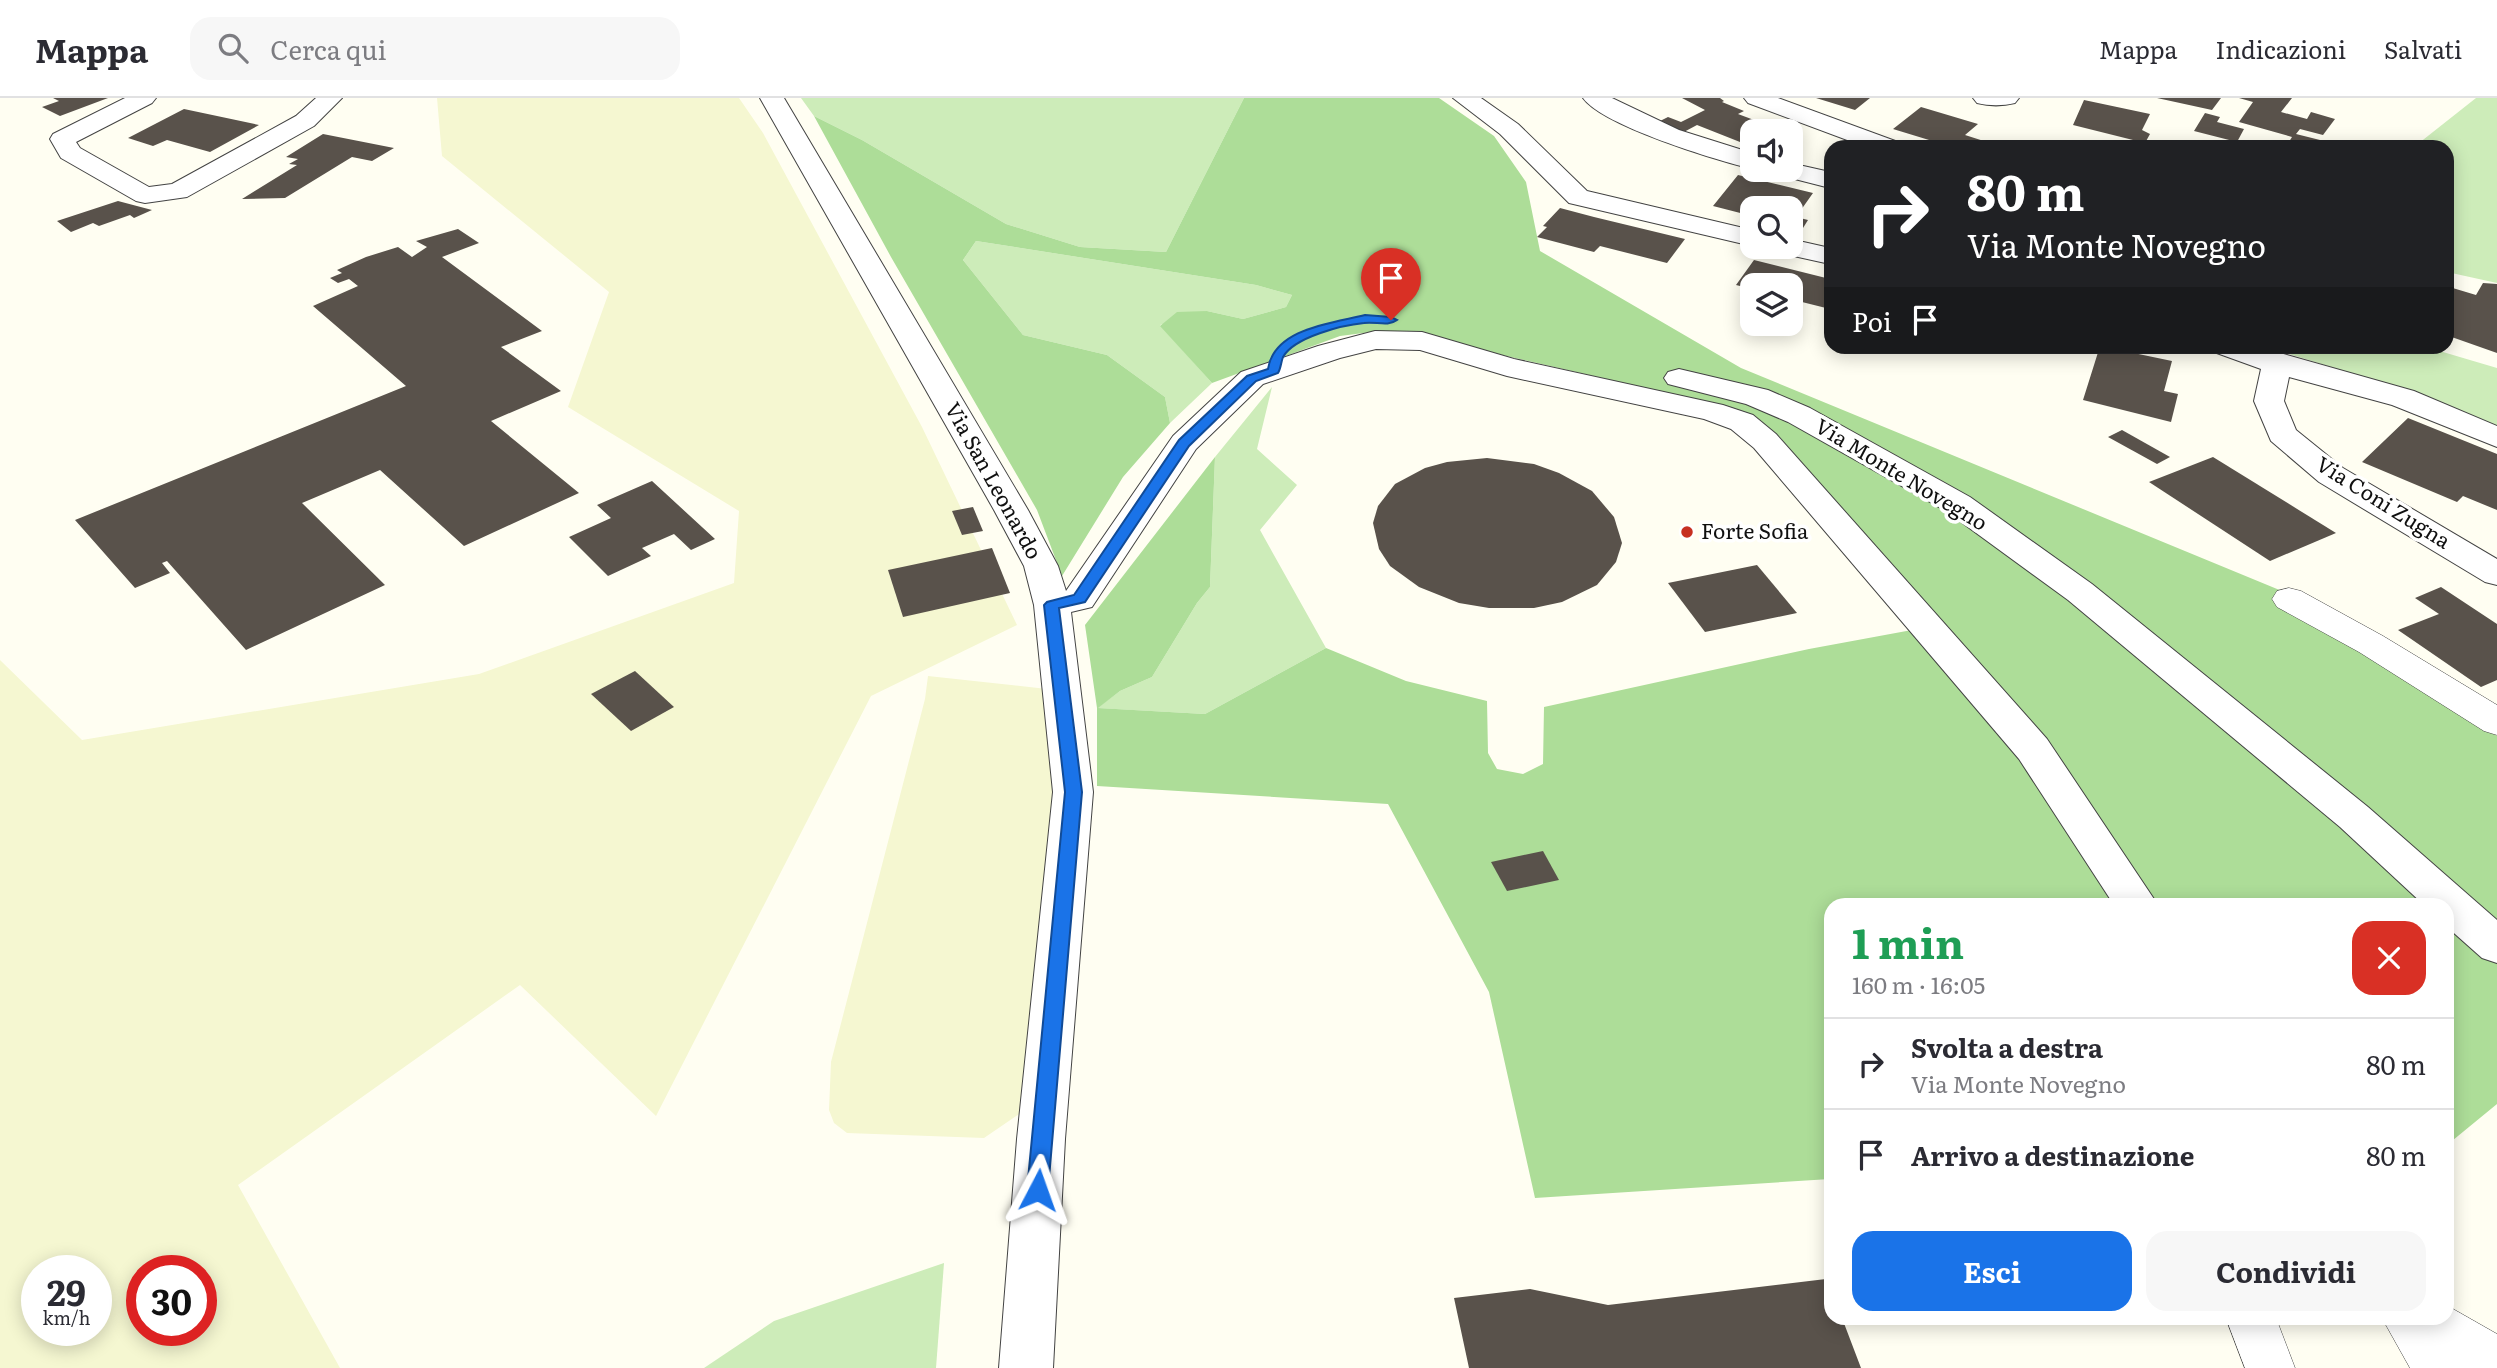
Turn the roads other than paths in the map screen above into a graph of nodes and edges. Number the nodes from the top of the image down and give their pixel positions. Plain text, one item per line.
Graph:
1 (144, 98) edge
2 (330, 98) edge
3 (772, 98) edge
4 (1465, 98) edge
5 (1595, 98) edge
6 (1756, 98) edge
7 (1985, 98) edge
8 (2007, 98) edge
9 (1870, 140) edge
10 (1740, 157) edge
11 (1803, 174) edge
12 (1824, 179) edge
13 (1740, 235) edge
14 (1803, 250) edge
15 (1824, 255) edge
16 (2248, 354) edge
17 (2277, 364) junction
18 (1274, 371) junction
19 (2497, 437) edge
20 (2497, 574) edge
21 (2289, 599) dead end
22 (1052, 605) junction
23 (2497, 722) edge
24 (2132, 898) edge
25 (2444, 898) edge
26 (2454, 907) edge
27 (2497, 946) edge
28 (2254, 1325) edge
29 (2412, 1325) edge
30 (2435, 1325) edge
31 (2497, 1361) edge
32 (1026, 1368) edge
33 (2270, 1368) edge
34 (2440, 1368) edge

1 - 2 street
3 - 22 street, Via San Leonardo
4 - 13 street
5 - 10 street
6 - 9 street
7 - 8 street
11 - 12 street
14 - 15 street
16 - 17 street
17 - 19 street
17 - 20 street, Via Coni Zugna
18 - 22 street
18 - 24 street
18 - 25 street, Via Monte Novegno
21 - 23 lane
22 - 32 street, Via San Leonardo
26 - 27 street, Via Monte Novegno
28 - 33 lane
29 - 34 lane
30 - 31 lane

